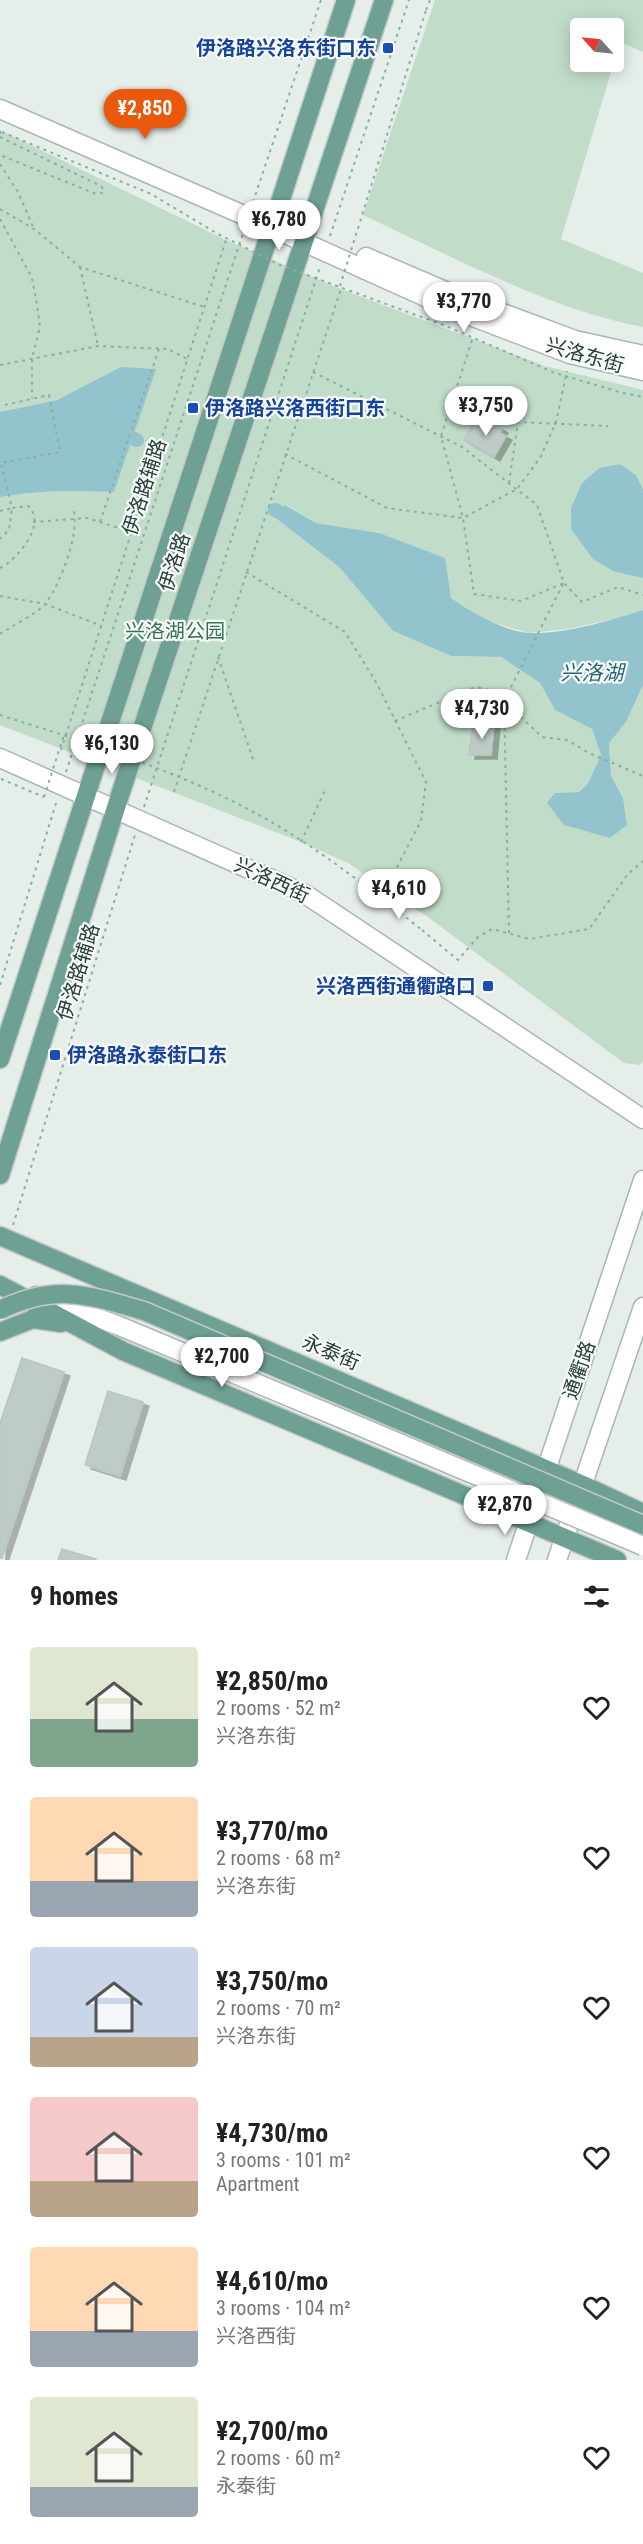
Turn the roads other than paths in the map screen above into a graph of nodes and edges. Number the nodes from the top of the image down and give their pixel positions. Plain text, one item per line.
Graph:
1 (346, 0) edge
2 (384, 0) edge
3 (0, 98) edge
4 (0, 109) edge
5 (250, 211) junction
6 (272, 222) junction
7 (305, 236) junction
8 (643, 355) edge
9 (643, 371) edge
10 (0, 746) edge
11 (0, 758) edge
12 (63, 779) junction
13 (88, 790) junction
14 (117, 804) junction
15 (141, 816) junction
16 (0, 1059) edge
17 (643, 1106) edge
18 (643, 1119) edge
19 (0, 1175) edge
20 (643, 1180) edge
21 (4, 1237) edge
22 (0, 1284) edge
23 (643, 1307) edge
24 (0, 1310) edge
25 (0, 1332) edge
26 (123, 1351) junction
27 (545, 1469) junction
28 (583, 1485) junction
29 (643, 1513) edge
30 (529, 1523) junction
31 (643, 1525) edge
32 (564, 1538) junction
33 (643, 1546) edge
34 (516, 1560) edge
35 (557, 1560) edge
36 (616, 1560) edge

1 - 6 main road, 伊洛路
2 - 7 main road, 伊洛路
3 - 5 street, 兴洛东街
4 - 5 street, 兴洛东街
5 - 6 street, 兴洛东街
6 - 7 street, 兴洛东街
6 - 13 main road, 伊洛路
7 - 8 street, 兴洛东街
7 - 9 street, 兴洛东街
7 - 14 main road, 伊洛路
10 - 12 street, 兴洛西街
11 - 12 street, 兴洛西街
12 - 13 street, 兴洛西街
13 - 14 street, 兴洛西街
13 - 16 main road, 伊洛路
14 - 15 street, 兴洛西街
14 - 19 main road, 伊洛路
15 - 17 street, 兴洛西街
15 - 18 street, 兴洛西街
20 - 27 street, 通衢路
21 - 27 main road, 永泰街
22 - 26 main road
22 - 33 street, bridge
23 - 28 street, 通衢路
24 - 31 main road, bridge
25 - 26 main road
26 - 30 main road
27 - 28 main road, 永泰街
27 - 30 street, 通衢路
28 - 29 main road, 永泰街
28 - 32 street, 通衢路
30 - 32 main road
30 - 34 street, 通衢路
32 - 35 street, 通衢路
32 - 36 main road

